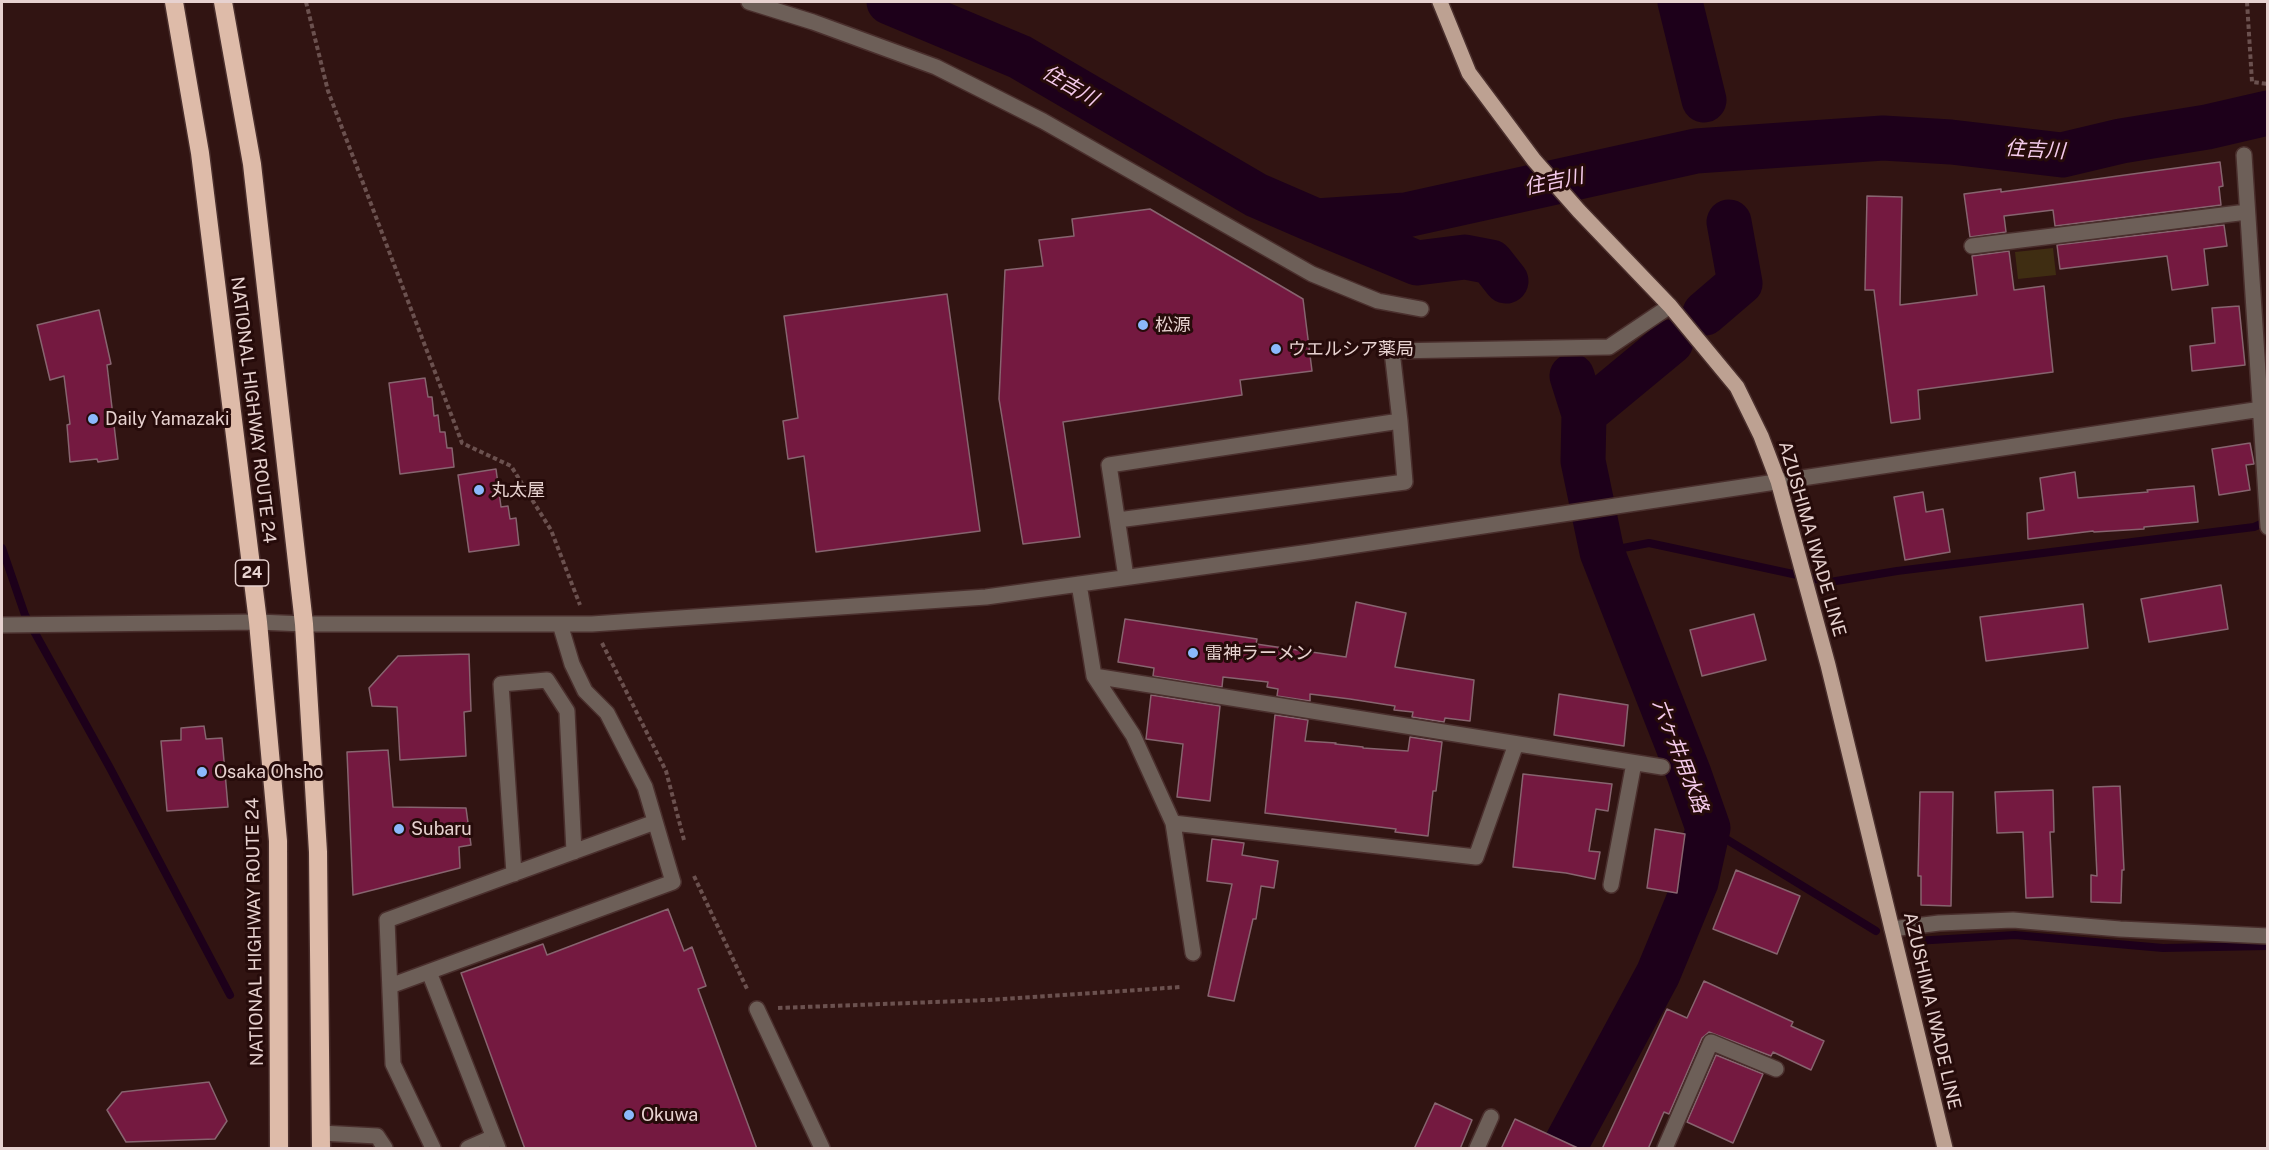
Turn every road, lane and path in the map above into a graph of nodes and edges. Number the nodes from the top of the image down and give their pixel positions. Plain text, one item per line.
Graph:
1 (174, 2) edge
2 (223, 2) edge
3 (306, 2) edge
4 (749, 2) edge
5 (1440, 2) edge
6 (2247, 2) edge
7 (2268, 84) edge
8 (2244, 155) dead end
9 (2247, 212) junction
10 (1972, 246) dead end
11 (1670, 306) junction
12 (1421, 309) dead end
13 (2263, 409) edge
14 (1400, 421) junction
15 (1778, 481) junction
16 (1118, 520) junction
17 (2268, 527) edge
18 (1126, 577) junction
19 (1078, 585) junction
20 (258, 622) junction
21 (304, 624) junction
22 (560, 624) junction
23 (592, 624) junction
24 (2, 625) edge
25 (1094, 676) junction
26 (1515, 744) junction
27 (1634, 763) junction
28 (1662, 767) dead end
29 (655, 822) junction
30 (1173, 823) junction
31 (686, 846) dead end
32 (574, 852) junction
33 (691, 867) dead end
34 (514, 874) junction
35 (1611, 885) dead end
36 (1892, 928) junction
37 (2268, 936) edge
38 (1193, 953) dead end
39 (429, 972) junction
40 (390, 986) junction
41 (1181, 987) dead end
42 (757, 1009) junction
43 (1776, 1069) dead end
44 (1491, 1117) dead end
45 (321, 1141) edge
46 (495, 1143) edge
47 (279, 1149) edge
48 (385, 1149) edge
49 (433, 1149) edge
50 (468, 1149) edge
51 (822, 1149) edge
52 (1477, 1149) edge
53 (1665, 1149) edge
54 (1945, 1149) edge

1 - 20 highway, NATIONAL HIGHWAY ROUTE 24 / 24
2 - 21 highway, NATIONAL HIGHWAY ROUTE 24
3 - 23 path
4 - 12 street
5 - 11 main road, AZUSHIMA IWADE LINE
6 - 7 path
8 - 9 street
9 - 10 street
9 - 13 street
11 - 14 street
11 - 15 main road, AZUSHIMA IWADE LINE
13 - 15 street
13 - 17 street
14 - 16 street
14 - 16 street
15 - 18 street
15 - 36 main road, AZUSHIMA IWADE LINE
16 - 18 street
18 - 19 street
19 - 23 street
19 - 25 street
20 - 21 street
20 - 24 street
20 - 47 highway, NATIONAL HIGHWAY ROUTE 24 / 24
21 - 22 street
21 - 45 highway, NATIONAL HIGHWAY ROUTE 24
22 - 23 street
22 - 29 street
23 - 31 path
25 - 26 street
25 - 30 street
26 - 27 street
26 - 30 street
27 - 28 street
27 - 35 street
29 - 32 street
29 - 39 street
30 - 38 street
32 - 34 street
32 - 34 street
33 - 42 path
34 - 40 street
36 - 37 street
36 - 54 main road, AZUSHIMA IWADE LINE
39 - 40 street
39 - 46 street
40 - 49 street
41 - 42 path
42 - 51 street
43 - 53 street
44 - 52 street
45 - 48 street
46 - 50 street

